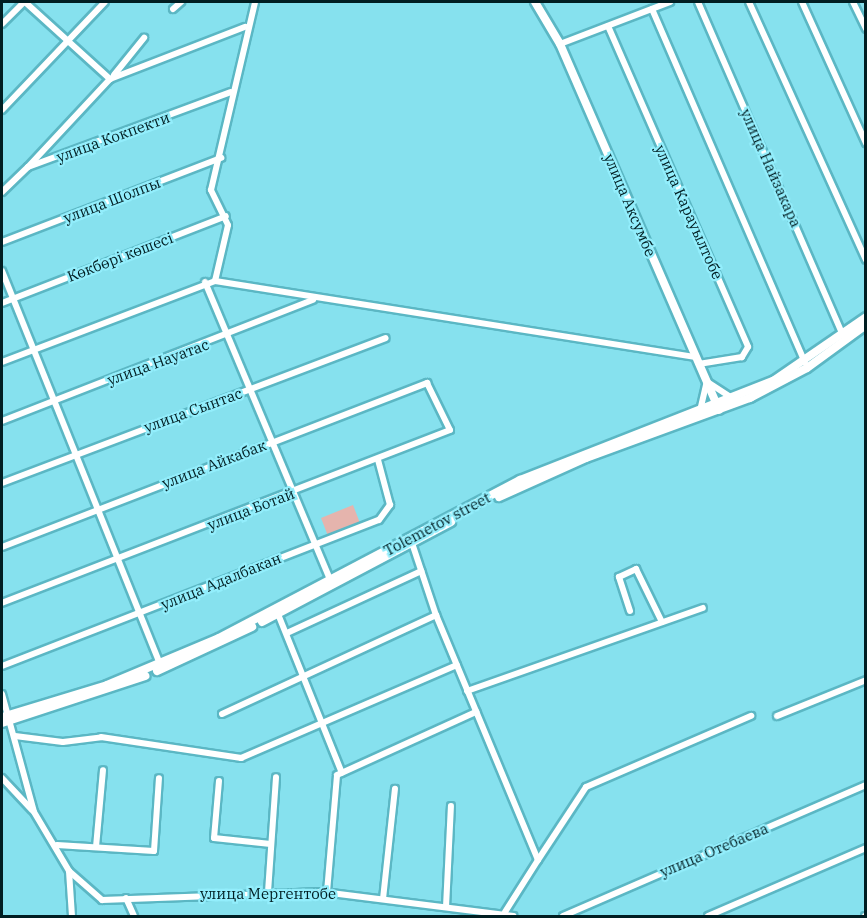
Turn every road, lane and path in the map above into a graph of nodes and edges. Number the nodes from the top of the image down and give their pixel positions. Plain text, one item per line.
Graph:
1 (25, 2) edge
2 (105, 2) edge
3 (181, 2) edge
4 (255, 2) edge
5 (535, 2) edge
6 (670, 2) edge
7 (698, 2) edge
8 (749, 2) edge
9 (802, 2) edge
10 (853, 2) edge
11 (173, 9) dead end
12 (652, 9) junction
13 (2, 24) edge
14 (608, 26) junction
15 (245, 27) junction
16 (866, 29) edge
17 (144, 38) dead end
18 (68, 40) junction
19 (560, 44) junction
20 (112, 77) junction
21 (231, 92) junction
22 (2, 110) edge
23 (866, 143) edge
24 (222, 157) junction
25 (28, 167) junction
26 (2, 192) edge
27 (226, 216) junction
28 (2, 242) edge
29 (866, 260) edge
30 (2, 271) edge
31 (215, 281) junction
32 (205, 282) junction
33 (13, 298) junction
34 (313, 300) junction
35 (2, 303) edge
36 (866, 317) edge
37 (866, 325) edge
38 (843, 335) junction
39 (228, 337) junction
40 (386, 338) dead end
41 (32, 349) junction
42 (698, 360) junction
43 (2, 362) edge
44 (804, 363) junction
45 (706, 380) junction
46 (428, 383) joint
47 (249, 391) junction
48 (735, 398) junction
49 (55, 399) junction
50 (718, 409) junction
51 (699, 412) junction
52 (2, 421) edge
53 (271, 442) junction
54 (77, 452) junction
55 (378, 460) junction
56 (2, 483) edge
57 (294, 492) junction
58 (96, 509) junction
59 (412, 543) junction
60 (314, 544) junction
61 (2, 548) edge
62 (117, 561) junction
63 (421, 570) junction
64 (330, 580) junction
65 (299, 600) junction
66 (2, 603) edge
67 (703, 608) dead end
68 (630, 611) dead end
69 (138, 614) junction
70 (278, 614) junction
71 (436, 615) junction
72 (662, 622) junction
73 (287, 633) junction
74 (160, 664) junction
75 (457, 665) junction
76 (2, 666) edge
77 (303, 675) junction
78 (866, 680) edge
79 (467, 691) junction
80 (2, 694) edge
81 (476, 712) junction
82 (222, 714) dead end
83 (751, 716) dead end
84 (777, 716) dead end
85 (2, 717) edge
86 (11, 717) junction
87 (2, 723) edge
88 (324, 726) junction
89 (15, 736) junction
90 (103, 770) dead end
91 (342, 773) junction
92 (276, 777) dead end
93 (2, 778) edge
94 (159, 778) dead end
95 (219, 781) dead end
96 (4, 785) edge
97 (866, 785) edge
98 (395, 789) dead end
99 (451, 806) dead end
100 (34, 812) junction
101 (271, 844) junction
102 (57, 845) junction
103 (96, 848) junction
104 (866, 848) edge
105 (538, 860) junction
106 (69, 871) junction
107 (268, 892) junction
108 (327, 892) junction
109 (126, 898) junction
110 (383, 899) junction
111 (446, 907) junction
112 (505, 912) junction
113 (72, 916) edge
114 (134, 916) edge
115 (513, 916) edge
116 (563, 916) edge
117 (708, 916) edge

1 - 13 street
1 - 18 street
2 - 18 street
3 - 11 street
4 - 15 street
5 - 19 main road, улица Аксумбе
6 - 12 street
7 - 38 street, улица Найзакара
8 - 29 street
9 - 23 street
10 - 16 street
12 - 14 street
12 - 44 street
14 - 19 street
14 - 42 street, улица Карауылтобе
15 - 20 street
15 - 21 street
17 - 20 street
18 - 20 street
18 - 22 street
19 - 42 main road, улица Аксумбе
20 - 25 street
21 - 24 street
21 - 25 street, улица Кокпекти
24 - 27 street
24 - 28 street, улица Шолпы
25 - 26 street, улица Кокпекти
27 - 31 street
27 - 33 street, Көкбөрі көшесі
30 - 33 street
31 - 32 street
31 - 34 street
32 - 39 street
32 - 41 street
33 - 35 street, Көкбөрі көшесі
33 - 41 street
34 - 39 street, улица Науатас
34 - 42 street
36 - 38 main road, Tolemetov street
37 - 50 main road, Tolemetov street
38 - 44 main road, Tolemetov street
39 - 47 street
39 - 49 street, улица Науатас
40 - 47 street, улица Сынтас
41 - 43 street
41 - 49 street
42 - 45 main road, улица Аксумбе
44 - 48 main road, Tolemetov street
45 - 48 street
45 - 50 main road, улица Аксумбе
45 - 51 street
46 - 53 street, улица Айкабак
46 - 55 street, улица Ботай
47 - 53 street
47 - 54 street, улица Сынтас
48 - 50 main road, Tolemetov street
49 - 52 street, улица Науатас
49 - 54 street
50 - 51 main road, Tolemetov street
50 - 59 main road, Tolemetov street
51 - 64 main road, Tolemetov street
53 - 57 street
53 - 58 street, улица Айкабак
54 - 56 street, улица Сынтас
54 - 58 street
55 - 57 street, улица Ботай
55 - 60 street, улица Адалбакан
57 - 60 street
57 - 62 street, улица Ботай
58 - 61 street, улица Айкабак
58 - 62 street
59 - 63 street
59 - 65 main road, Tolemetov street
60 - 64 street
60 - 69 street, улица Адалбакан
62 - 66 street, улица Ботай
62 - 69 street
63 - 71 street
63 - 73 street
64 - 65 main road, Tolemetov street
65 - 70 main road, Tolemetov street
65 - 74 main road, Tolemetov street
67 - 72 street
68 - 72 street
69 - 74 street
69 - 76 street, улица Адалбакан
70 - 73 street
70 - 86 main road, Tolemetov street
71 - 75 street
71 - 77 street
72 - 79 street
73 - 77 street
74 - 86 main road, Tolemetov street
75 - 79 street
75 - 88 street
77 - 82 street
77 - 88 street
78 - 84 street
79 - 81 street
80 - 86 street
81 - 91 street
81 - 105 street
83 - 105 street
85 - 86 main road, Tolemetov street
86 - 87 main road, Tolemetov street
86 - 89 street
88 - 89 street
88 - 91 street
89 - 100 street
90 - 103 street
91 - 108 street
92 - 101 street
93 - 96 street
94 - 103 street
95 - 101 street
96 - 100 street
97 - 116 street, улица Отебаева
98 - 110 street
99 - 111 street
100 - 102 street
101 - 107 street
102 - 103 street
102 - 106 street
104 - 117 street
105 - 112 street
106 - 109 street, улица Мергентобе
106 - 113 street
107 - 108 street, улица Мергентобе
107 - 109 street, улица Мергентобе
108 - 110 street, улица Мергентобе
109 - 114 street
110 - 111 street, улица Мергентобе
111 - 112 street, улица Мергентобе
112 - 115 street, улица Мергентобе

